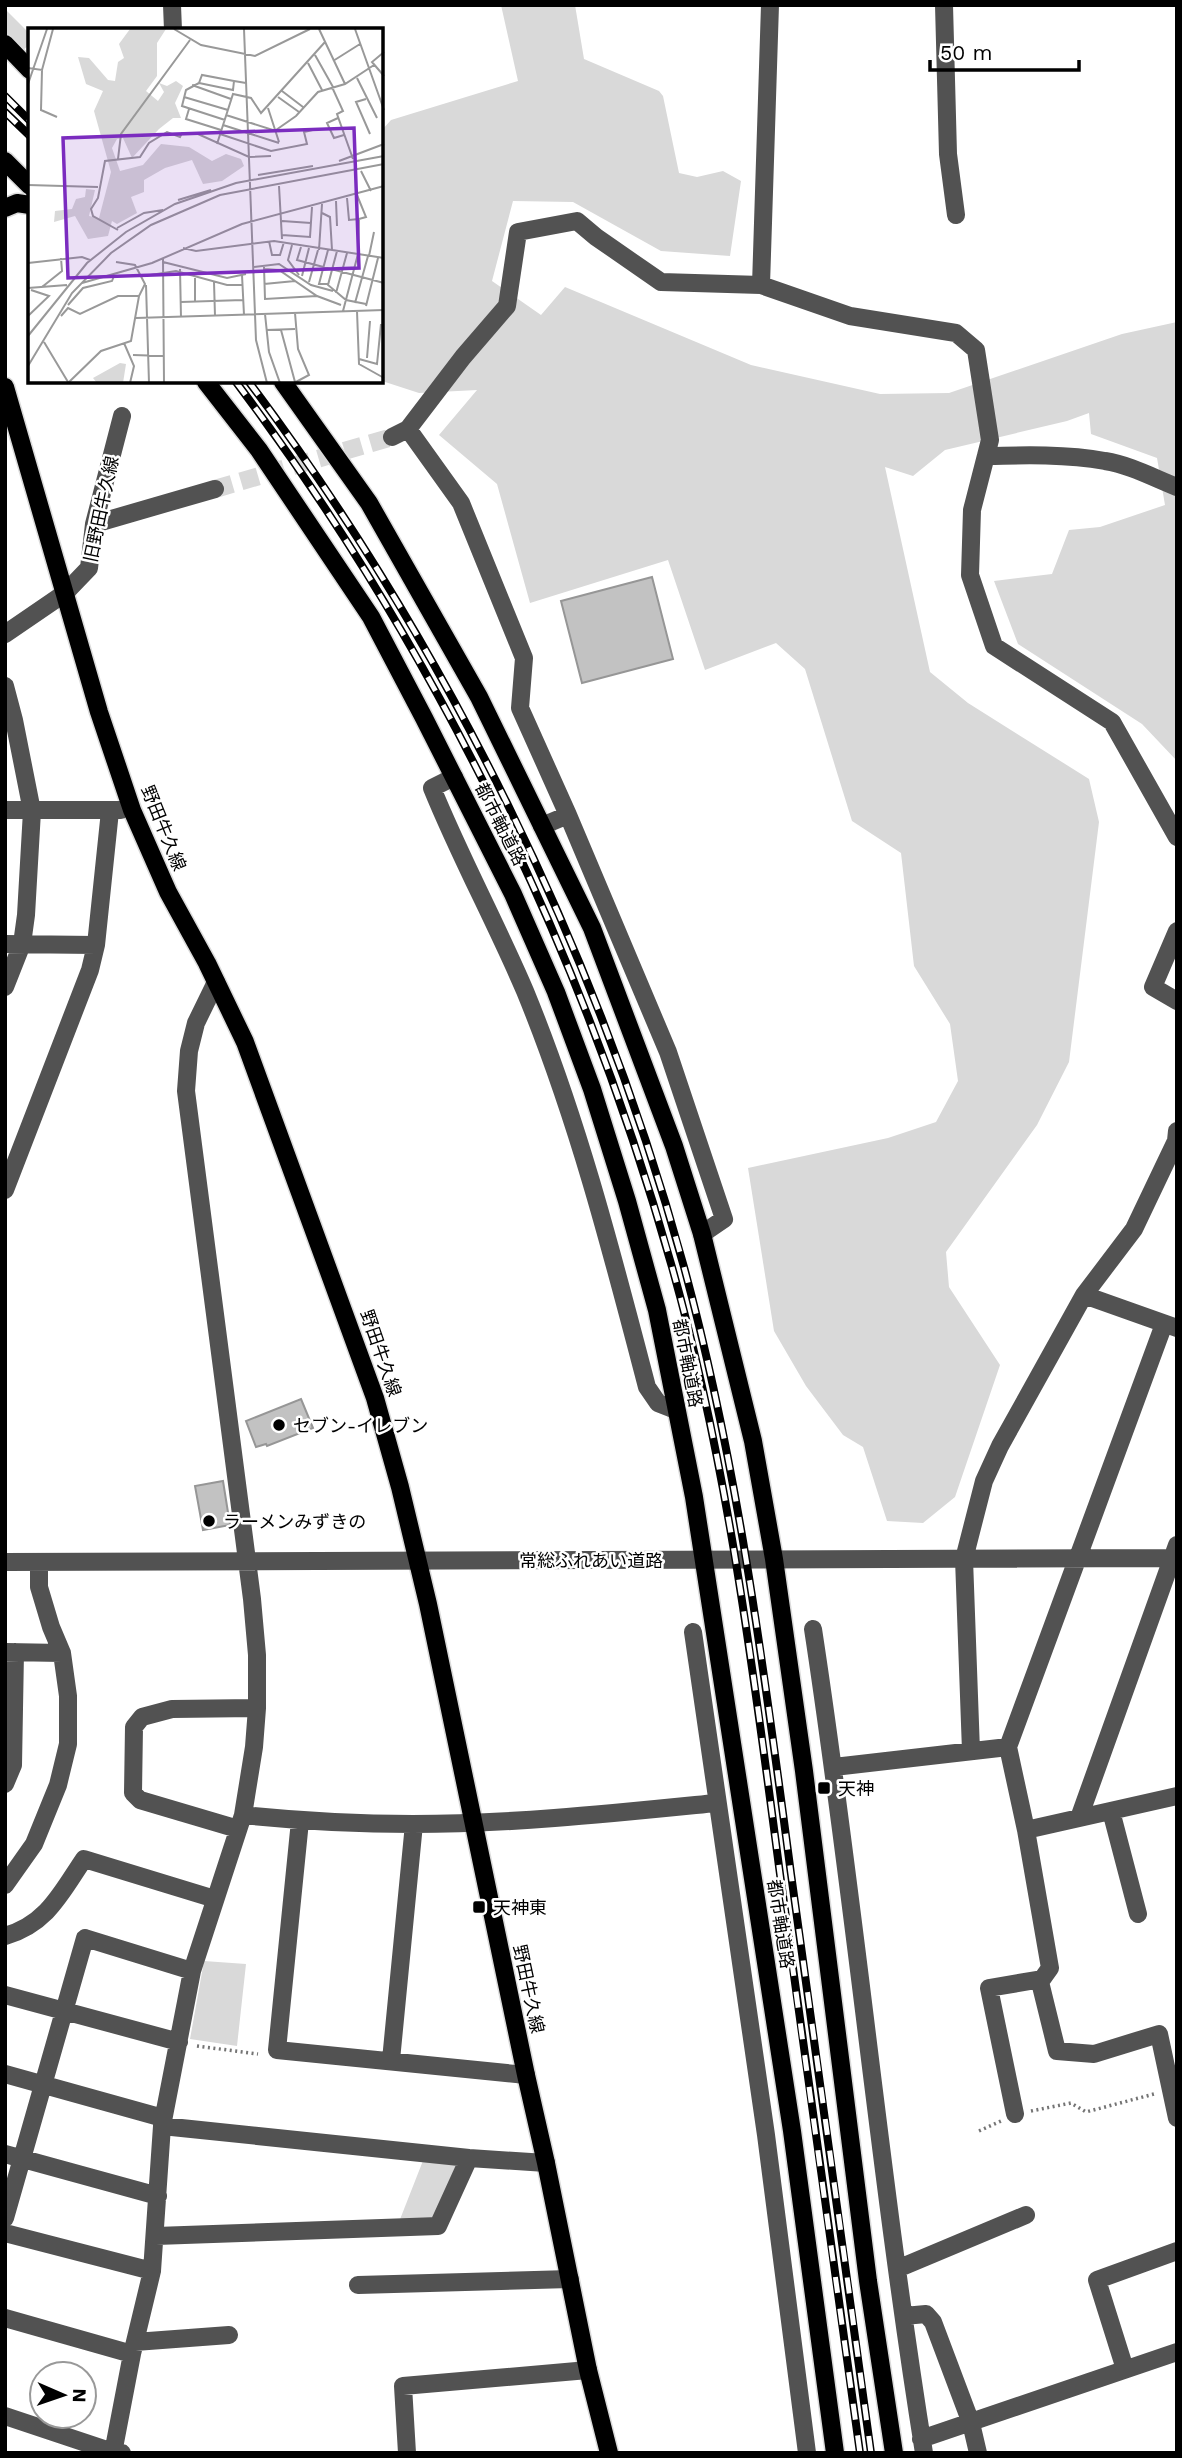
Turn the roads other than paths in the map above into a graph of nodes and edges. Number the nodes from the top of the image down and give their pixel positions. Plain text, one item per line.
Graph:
1 (172, 5) edge
2 (770, 5) edge
3 (944, 5) edge
4 (173, 28) edge
5 (5, 44) edge
6 (28, 68) edge
7 (5, 161) edge
8 (28, 184) edge
9 (28, 205) edge
10 (5, 208) edge
11 (956, 215) dead end
12 (761, 285) junction
13 (207, 383) edge
14 (284, 383) edge
15 (5, 388) edge
16 (122, 416) dead end
17 (408, 429) junction
18 (392, 438) tunnel mouth
19 (986, 456) junction
20 (1177, 487) edge
21 (215, 489) tunnel mouth
22 (94, 524) junction
23 (65, 593) junction
24 (5, 635) edge
25 (5, 686) edge
26 (454, 777) junction
27 (5, 810) edge
28 (132, 810) junction
29 (32, 811) junction
30 (110, 811) junction
31 (568, 816) junction
32 (542, 826) junction
33 (1177, 837) edge
34 (1177, 931) edge
35 (14, 944) edge
36 (96, 944) junction
37 (216, 982) junction
38 (5, 987) edge
39 (1177, 1001) edge
40 (1176, 1138) edge
41 (5, 1189) edge
42 (702, 1234) junction
43 (1084, 1295) junction
44 (1170, 1326) edge
45 (676, 1410) junction
46 (1175, 1553) edge
47 (1077, 1558) junction
48 (774, 1559) junction
49 (964, 1559) junction
50 (703, 1560) junction
51 (418, 1561) junction
52 (5, 1562) edge
53 (39, 1562) junction
54 (246, 1562) junction
55 (813, 1629) dead end
56 (693, 1632) dead end
57 (10, 1652) edge
58 (62, 1653) junction
59 (257, 1708) junction
60 (825, 1710) junction
61 (796, 1713) junction
62 (1008, 1747) junction
63 (732, 1751) junction
64 (971, 1751) junction
65 (709, 1754) junction
66 (834, 1767) junction
67 (5, 1784) edge
68 (1177, 1796) edge
69 (716, 1803) junction
70 (1111, 1811) junction
71 (1079, 1818) junction
72 (300, 1821) junction
73 (241, 1822) junction
74 (473, 1822) junction
75 (414, 1824) junction
76 (1026, 1830) junction
77 (5, 1885) edge
78 (215, 1899) junction
79 (1138, 1914) dead end
80 (5, 1936) edge
81 (192, 1971) junction
82 (767, 1974) junction
83 (743, 1976) junction
84 (1042, 1979) junction
85 (5, 1994) edge
86 (64, 2011) junction
87 (179, 2042) junction
88 (391, 2060) junction
89 (5, 2074) edge
90 (526, 2075) junction
91 (44, 2084) junction
92 (1015, 2114) road end
93 (1177, 2118) edge
94 (162, 2122) junction
95 (14, 2157) edge
96 (469, 2158) junction
97 (547, 2163) junction
98 (158, 2196) junction
99 (1026, 2215) dead end
100 (5, 2218) edge
101 (5, 2233) edge
102 (156, 2236) junction
103 (1177, 2251) edge
104 (897, 2269) junction
105 (152, 2271) junction
106 (570, 2279) junction
107 (358, 2285) dead end
108 (904, 2316) junction
109 (5, 2318) edge
110 (229, 2335) dead end
111 (134, 2348) junction
112 (1177, 2352) edge
113 (1125, 2369) junction
114 (588, 2370) junction
115 (5, 2416) edge
116 (971, 2423) junction
117 (922, 2446) edge
118 (116, 2452) edge
119 (407, 2453) edge
120 (608, 2453) edge
121 (807, 2453) edge
122 (835, 2453) edge
123 (894, 2453) edge
124 (978, 2453) edge

1 - 4 street
2 - 12 street
3 - 11 street
5 - 6 main road
7 - 8 main road
9 - 10 main road
12 - 17 street
12 - 19 street
13 - 26 main road, 都市軸道路
14 - 32 main road, 都市軸道路
15 - 23 main road, 野田牛久線
16 - 22 street, 旧野田牛久線
17 - 18 street
17 - 31 street
19 - 20 street
19 - 33 street
21 - 22 street
22 - 23 street, 旧野田牛久線
23 - 24 street, 旧野田牛久線
23 - 28 main road, 野田牛久線
25 - 29 street
26 - 45 main road, 都市軸道路
26 - 45 street
27 - 29 street
28 - 30 street
28 - 37 main road, 野田牛久線
29 - 30 street
29 - 35 street
30 - 36 street
31 - 32 street
31 - 42 street
32 - 42 main road, 都市軸道路
34 - 39 street
35 - 36 street
35 - 38 street
36 - 41 street
37 - 51 main road, 野田牛久線
37 - 54 street
40 - 43 street
42 - 48 main road, 都市軸道路
43 - 44 street
43 - 49 street
44 - 47 street
45 - 50 main road, 都市軸道路
46 - 47 street, 常総ふれあい道路
46 - 71 street
47 - 49 street, 常総ふれあい道路
47 - 62 street
48 - 49 street, 常総ふれあい道路
48 - 50 street, 常総ふれあい道路
48 - 61 main road, 都市軸道路
49 - 64 street
50 - 51 street, 常総ふれあい道路
50 - 63 main road, 都市軸道路
51 - 54 street, 常総ふれあい道路
51 - 74 main road, 野田牛久線
52 - 53 street, 常総ふれあい道路
53 - 54 street, 常総ふれあい道路
53 - 58 street
54 - 59 street
55 - 60 street
56 - 65 street
57 - 58 street
57 - 67 street
58 - 77 street
59 - 73 street
59 - 73 street
60 - 61 street
60 - 66 street
61 - 123 main road, 都市軸道路
62 - 64 street
62 - 76 street
63 - 65 street
63 - 82 main road, 都市軸道路
64 - 66 street
65 - 69 street
66 - 104 street
68 - 70 street
69 - 74 street
69 - 83 street
70 - 71 street
70 - 79 street
71 - 76 street
72 - 73 street
72 - 75 street
72 - 88 street
73 - 78 street
74 - 75 street
74 - 90 main road, 野田牛久線
75 - 88 street
76 - 84 street
78 - 80 street
78 - 81 street
81 - 86 street
81 - 87 street
82 - 83 street
82 - 122 main road, 都市軸道路
83 - 121 street
84 - 92 street
84 - 93 street
85 - 86 street
86 - 87 street
86 - 91 street
87 - 94 street
88 - 90 street
89 - 91 street
90 - 97 main road, 野田牛久線
91 - 94 street
91 - 95 street
94 - 96 street
94 - 98 street
95 - 98 street
95 - 100 street
96 - 97 street
96 - 102 street
97 - 106 main road, 野田牛久線
98 - 102 street
99 - 104 street
101 - 105 street
102 - 105 street
103 - 113 street
104 - 108 street
105 - 111 street
106 - 107 street
106 - 114 main road, 野田牛久線
108 - 116 street
108 - 117 street
109 - 111 street
110 - 111 street
111 - 118 street
112 - 113 street
113 - 116 street
114 - 119 street
114 - 120 main road, 野田牛久線
115 - 118 street
116 - 117 street
116 - 124 street

